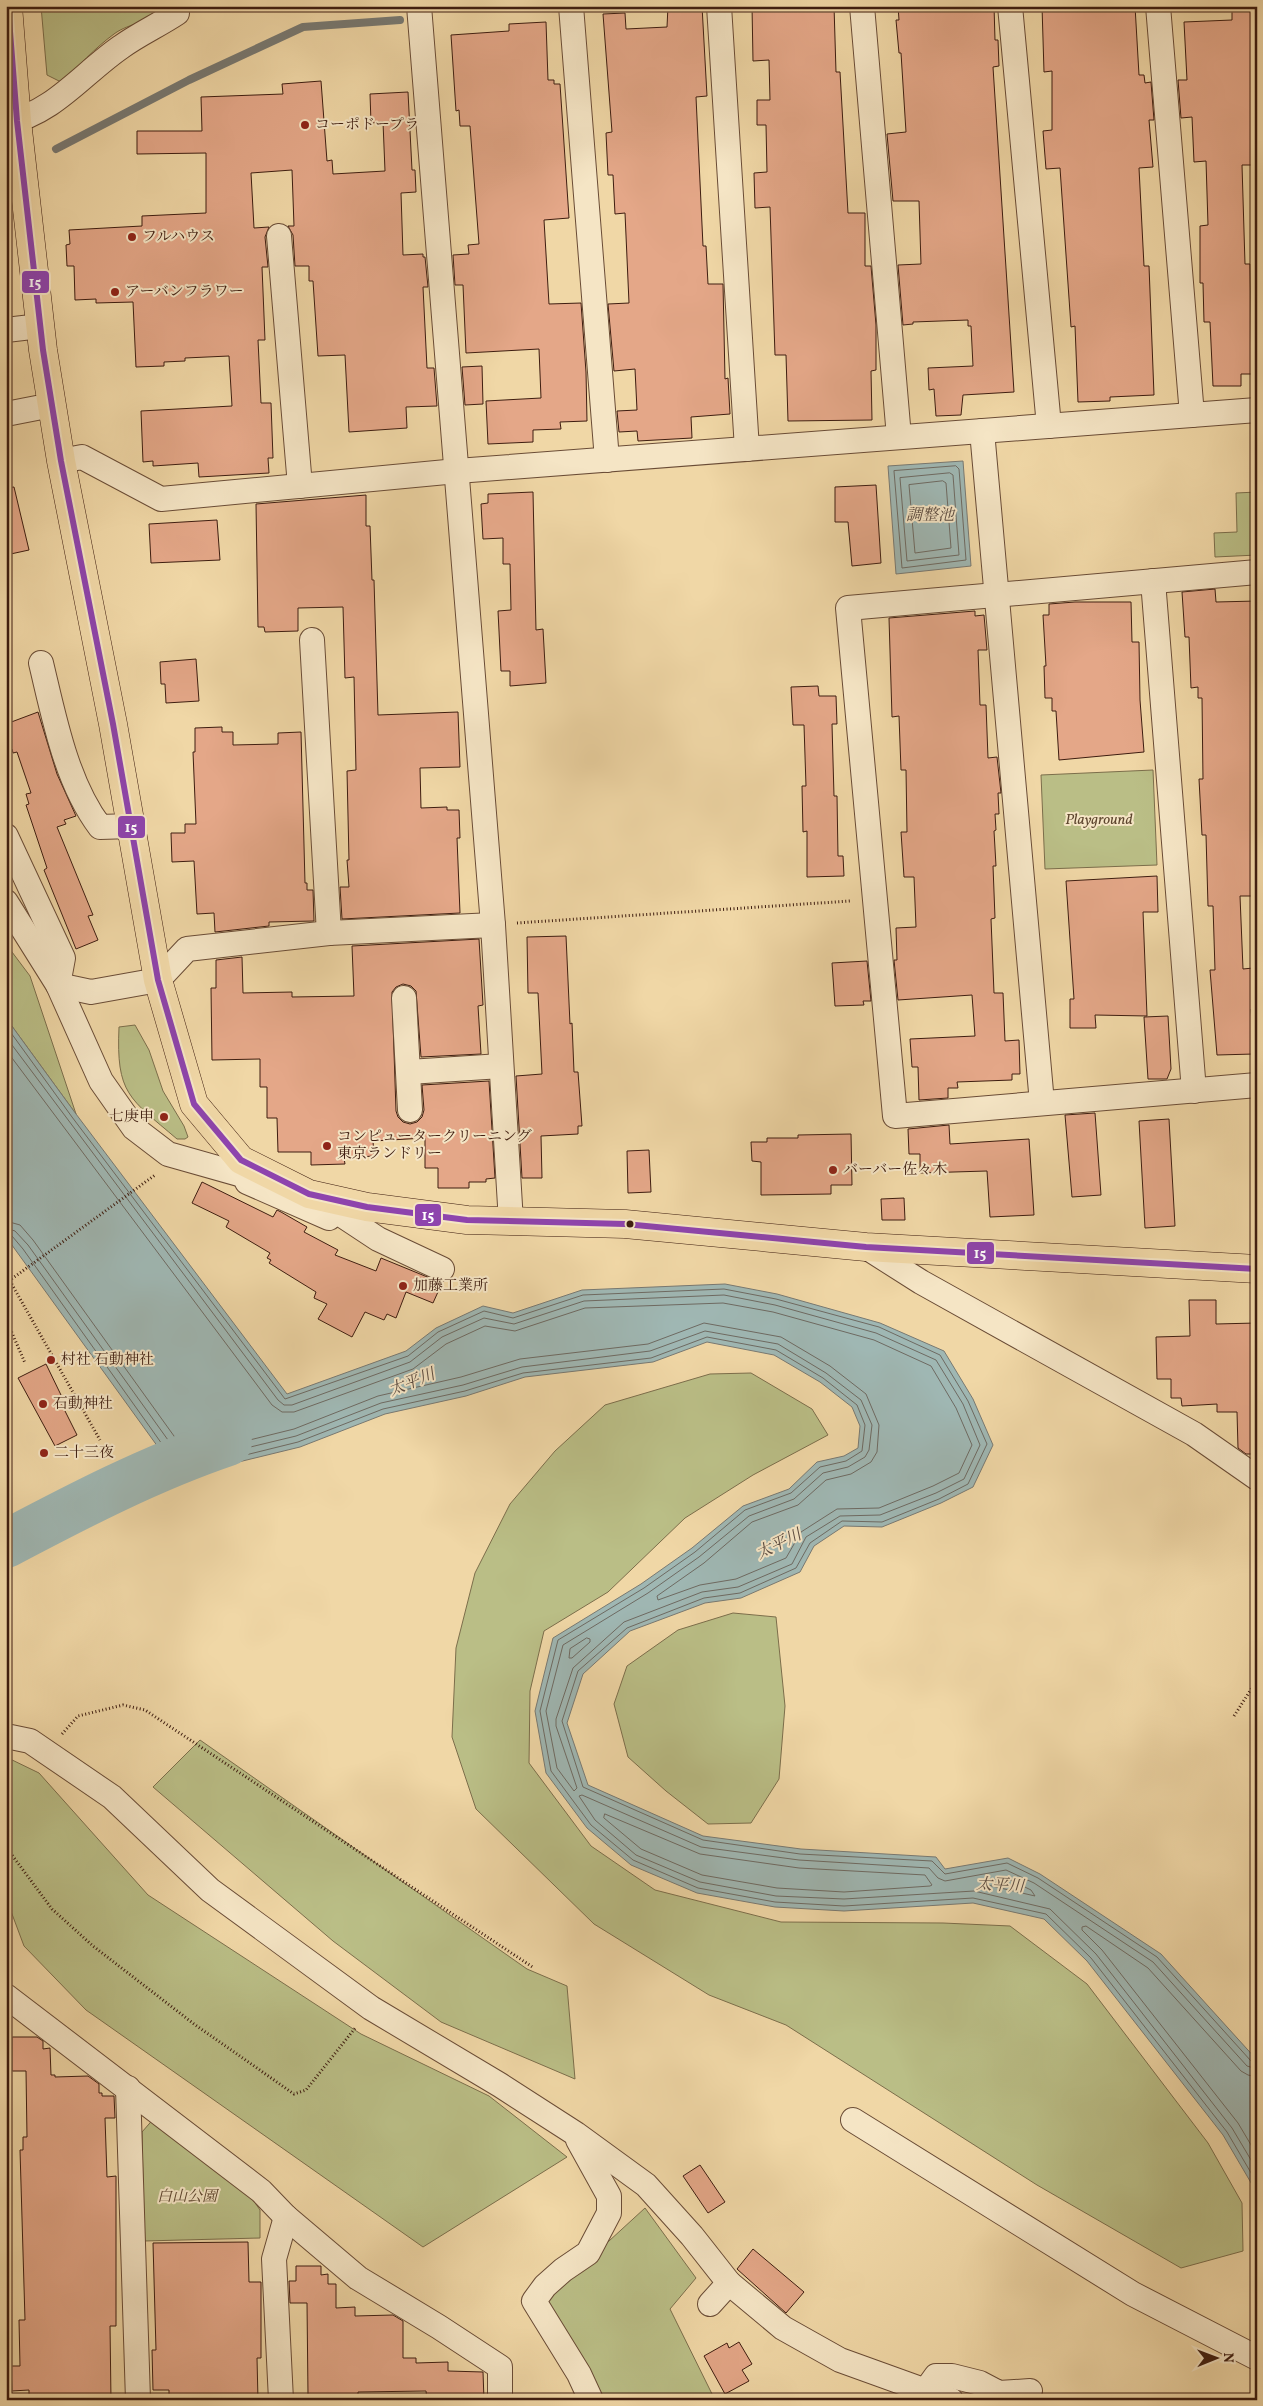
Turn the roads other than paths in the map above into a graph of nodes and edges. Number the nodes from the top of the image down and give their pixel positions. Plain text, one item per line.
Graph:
1 (8, 6) edge
2 (177, 6) edge
3 (419, 6) edge
4 (571, 6) edge
5 (719, 6) edge
6 (862, 6) edge
7 (1010, 6) edge
8 (1158, 6) edge
9 (11, 122) edge
10 (279, 236) dead end
11 (40, 326) junction
12 (6, 330) edge
13 (52, 405) junction
14 (1257, 410) edge
15 (6, 414) edge
16 (1192, 415) junction
17 (1049, 426) junction
18 (982, 431) junction
19 (899, 437) junction
20 (746, 449) junction
21 (607, 460) junction
22 (61, 461) junction
23 (457, 471) junction
24 (300, 486) junction
25 (1257, 572) edge
26 (1153, 581) junction
27 (997, 594) junction
28 (312, 640) dead end
29 (41, 663) dead end
30 (131, 826) junction
31 (6, 836) edge
32 (6, 902) edge
33 (493, 925) junction
34 (329, 933) junction
35 (158, 980) junction
36 (58, 985) junction
37 (404, 998) dead end
38 (502, 1066) junction
39 (409, 1072) junction
40 (1257, 1085) edge
41 (1194, 1091) junction
42 (1042, 1103) junction
43 (410, 1110) dead end
44 (209, 1166) junction
45 (309, 1194) junction
46 (511, 1222) junction
47 (378, 1239) junction
48 (866, 1247) junction
49 (442, 1268) dead end
50 (1257, 1269) edge
51 (1257, 1478) edge
52 (6, 1736) edge
53 (6, 1996) edge
54 (128, 2088) junction
55 (854, 2120) dead end
56 (576, 2134) junction
57 (286, 2217) junction
58 (729, 2283) junction
59 (710, 2304) dead end
60 (1257, 2358) edge
61 (926, 2390) junction
62 (1030, 2391) dead end
63 (138, 2400) edge
64 (282, 2400) edge
65 (500, 2400) edge
66 (591, 2400) edge
67 (951, 2400) edge

1 - 9 main road
2 - 9 street
3 - 23 street
4 - 21 street
5 - 20 street
6 - 19 street
7 - 17 street
8 - 16 street
9 - 11 main road
10 - 24 street
11 - 12 street
11 - 13 main road
13 - 15 street
13 - 22 main road
14 - 16 street
16 - 17 street
17 - 18 street
18 - 19 street
18 - 27 street
19 - 20 street
20 - 21 street
21 - 23 street
22 - 24 street
22 - 30 main road
23 - 24 street
23 - 33 street
25 - 26 street
26 - 27 street
26 - 41 street
27 - 42 street
27 - 42 street
28 - 34 street
29 - 30 street
30 - 35 main road
31 - 36 street
32 - 36 street
33 - 34 street
33 - 38 street
34 - 35 street
35 - 36 street
35 - 45 main road
36 - 44 street
37 - 39 street
38 - 39 street
38 - 46 street
39 - 43 street
40 - 41 street
41 - 42 street
44 - 45 street
44 - 47 street
45 - 46 main road
45 - 47 street
46 - 48 main road
47 - 49 street
48 - 50 main road
48 - 51 street
52 - 56 street
53 - 54 street
54 - 57 street
54 - 63 street
55 - 60 street
56 - 58 street
56 - 66 street
57 - 64 street
57 - 65 street
58 - 59 street
58 - 61 street
61 - 62 street
61 - 67 street

